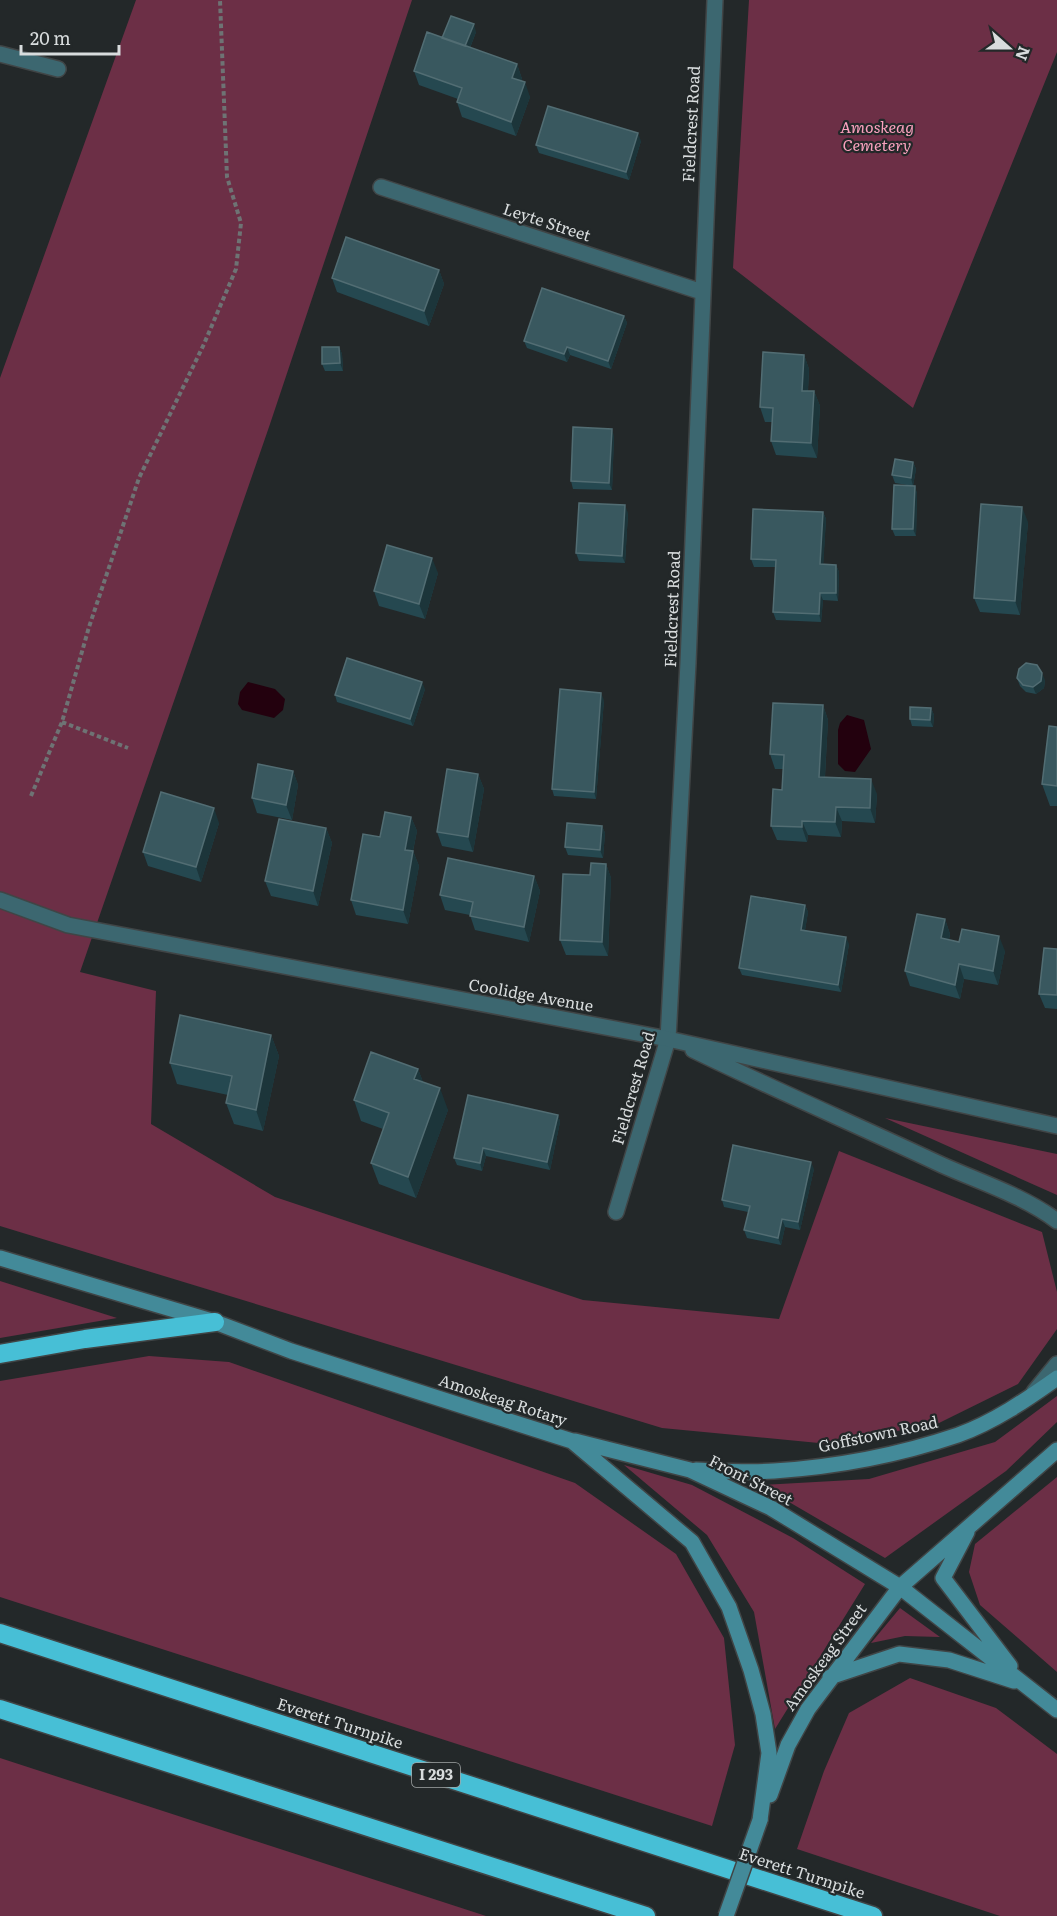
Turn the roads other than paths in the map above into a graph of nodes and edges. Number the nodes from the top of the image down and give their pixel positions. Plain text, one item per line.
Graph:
1 (715, 0) edge
2 (0, 54) edge
3 (58, 69) dead end
4 (381, 187) dead end
5 (702, 291) junction
6 (0, 900) edge
7 (668, 1039) junction
8 (1057, 1126) edge
9 (616, 1212) dead end
10 (1057, 1221) edge
11 (0, 1258) edge
12 (215, 1322) junction
13 (0, 1354) edge
14 (1057, 1364) edge
15 (1057, 1378) edge
16 (1027, 1400) junction
17 (572, 1441) junction
18 (1057, 1450) edge
19 (690, 1470) junction
20 (971, 1524) junction
21 (900, 1587) junction
22 (0, 1633) edge
23 (830, 1677) junction
24 (1025, 1685) junction
25 (0, 1709) edge
26 (1057, 1710) edge
27 (760, 1820) junction
28 (646, 1916) edge
29 (726, 1916) edge
30 (873, 1916) edge

1 - 5 street, Fieldcrest Road
2 - 3 street
4 - 5 street, Leyte Street
5 - 7 street, Fieldcrest Road
6 - 7 street, Coolidge Avenue
7 - 8 street, Coolidge Avenue
7 - 9 street, Fieldcrest Road
7 - 10 street
11 - 12 main road, Amoskeag Rotary
12 - 13 highway
12 - 17 main road, Amoskeag Rotary
14 - 16 street
15 - 16 main road, Goffstown Road
16 - 19 main road, Goffstown Road
17 - 19 main road, Front Street
17 - 27 main road, Amoskeag Rotary
18 - 20 main road
19 - 21 main road, Front Street
20 - 21 main road
20 - 24 main road
21 - 23 main road, Amoskeag Street
21 - 24 main road, Front Street
22 - 30 highway, Everett Turnpike / I 293
23 - 24 main road
23 - 27 main road, Amoskeag Street
24 - 26 main road
25 - 28 highway
27 - 29 main road, Amoskeag Rotary, bridge

